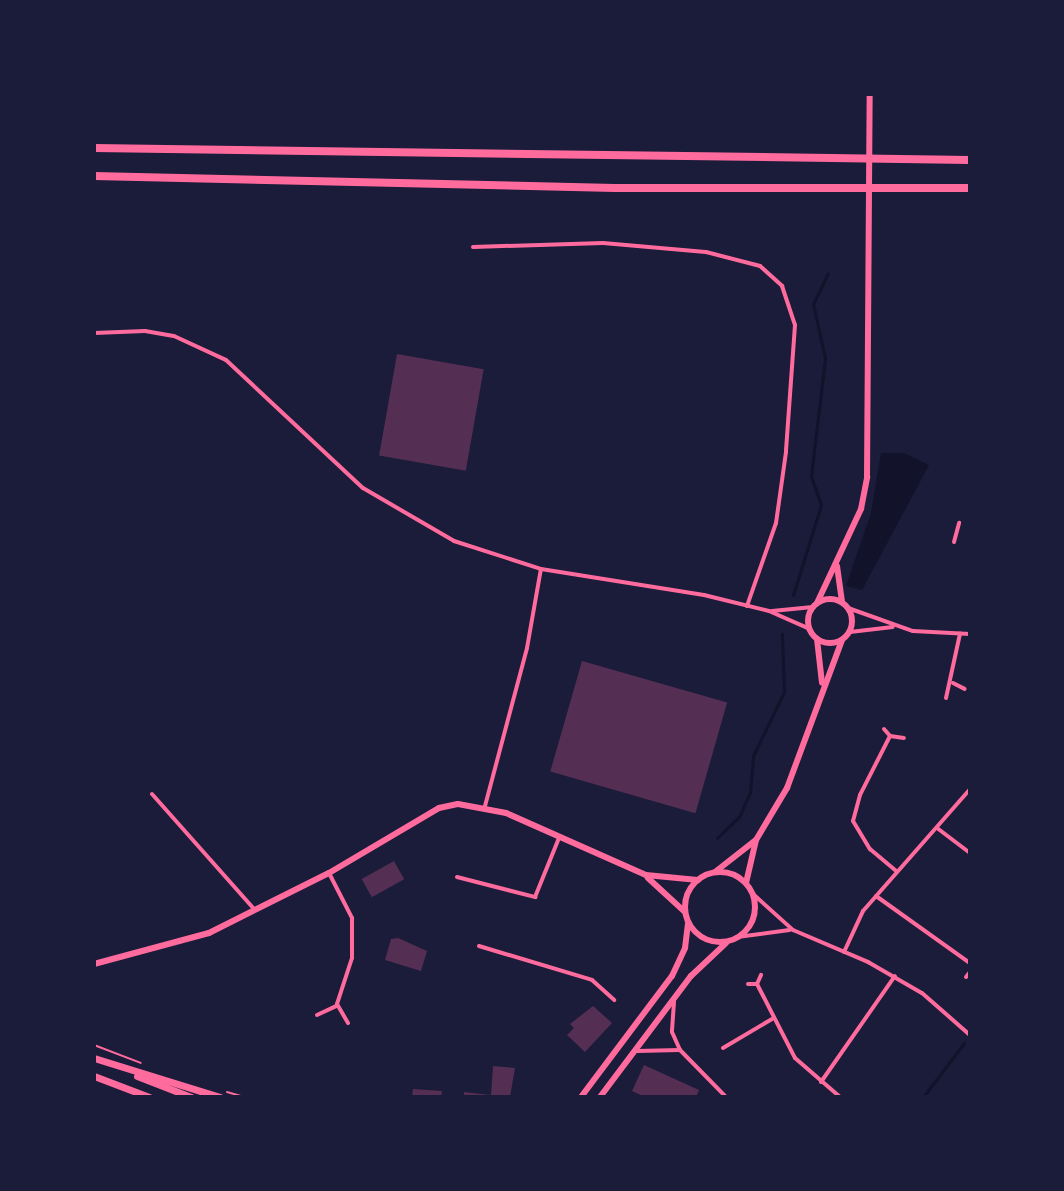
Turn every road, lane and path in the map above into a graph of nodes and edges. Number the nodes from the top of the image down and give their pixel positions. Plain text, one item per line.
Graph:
1 (870, 94) edge
2 (94, 148) edge
3 (970, 160) edge
4 (94, 176) edge
5 (970, 188) edge
6 (473, 247) dead end
7 (94, 333) edge
8 (959, 523) dead end
9 (960, 534) junction
10 (970, 536) edge
11 (954, 542) dead end
12 (837, 566) junction
13 (541, 569) junction
14 (815, 605) junction
15 (846, 605) junction
16 (747, 606) junction
17 (769, 611) junction
18 (895, 627) junction
19 (810, 629) junction
20 (850, 632) junction
21 (960, 634) junction
22 (970, 634) edge
23 (817, 639) junction
24 (842, 640) junction
25 (953, 683) junction
26 (822, 686) junction
27 (965, 689) dead end
28 (946, 698) dead end
29 (884, 729) dead end
30 (890, 736) junction
31 (904, 738) dead end
32 (970, 789) edge
33 (152, 794) dead end
34 (485, 806) junction
35 (937, 828) junction
36 (559, 838) junction
37 (756, 840) junction
38 (970, 853) edge
39 (715, 872) junction
40 (897, 872) junction
41 (329, 873) junction
42 (646, 875) junction
43 (457, 877) dead end
44 (698, 880) junction
45 (746, 883) junction
46 (753, 894) junction
47 (876, 896) junction
48 (256, 912) junction
49 (685, 912) junction
50 (688, 921) junction
51 (793, 930) junction
52 (737, 937) junction
53 (729, 941) junction
54 (479, 946) dead end
55 (844, 952) junction
56 (970, 963) edge
57 (94, 964) edge
58 (970, 972) edge
59 (761, 975) dead end
60 (895, 976) junction
61 (966, 977) dead end
62 (748, 984) dead end
63 (757, 984) junction
64 (614, 1000) dead end
65 (674, 1002) junction
66 (337, 1004) junction
67 (317, 1015) dead end
68 (772, 1019) junction
69 (348, 1023) dead end
70 (970, 1035) edge
71 (723, 1048) dead end
72 (680, 1050) junction
73 (637, 1051) junction
74 (94, 1059) edge
75 (94, 1077) edge
76 (821, 1082) junction
77 (136, 1097) edge
78 (149, 1097) edge
79 (191, 1097) edge
80 (220, 1097) edge
81 (581, 1097) edge
82 (600, 1097) edge
83 (726, 1097) edge
84 (840, 1097) edge

1 - 12 street
2 - 3 highway
4 - 5 highway
6 - 16 street
7 - 13 street
8 - 9 street
9 - 10 street
9 - 11 street
12 - 14 street
12 - 15 street
13 - 16 street
13 - 34 street
14 - 15 street
14 - 17 street
14 - 19 street
15 - 18 street
15 - 20 street
16 - 17 street
17 - 19 street
18 - 20 street
18 - 21 street
19 - 23 street
20 - 24 street
21 - 22 street
21 - 25 street
23 - 24 street
23 - 26 street
24 - 26 street
25 - 27 street
25 - 28 street
26 - 37 street
29 - 30 street
30 - 31 street
30 - 40 street
32 - 35 street
33 - 48 street
34 - 36 street
34 - 41 street
35 - 38 street
35 - 40 street
36 - 42 street
36 - 43 street
37 - 39 street
37 - 45 street
39 - 44 street
39 - 45 street
40 - 47 street
41 - 48 street
41 - 66 street
42 - 44 street
42 - 49 street
44 - 49 street
45 - 46 street
46 - 51 street
46 - 52 street
47 - 55 street
47 - 56 street
48 - 57 street
49 - 50 street
50 - 53 street
50 - 81 street
51 - 52 street
51 - 55 street
52 - 53 street
53 - 65 street
54 - 64 street
55 - 60 street
58 - 61 street
59 - 63 street
60 - 70 street
60 - 76 street
62 - 63 street
63 - 68 street
65 - 72 street
65 - 73 street
66 - 67 street
66 - 69 street
68 - 71 street
68 - 76 street
72 - 73 street
72 - 83 street
73 - 82 street
74 - 79 highway
74 - 80 highway
75 - 77 highway
75 - 78 highway
76 - 84 street

